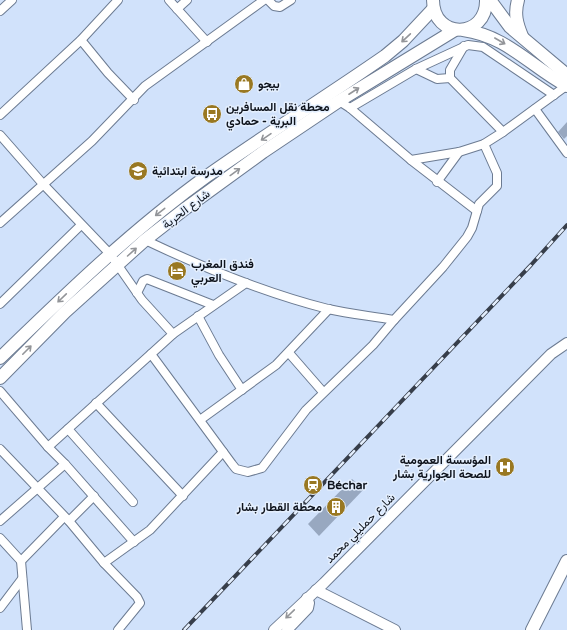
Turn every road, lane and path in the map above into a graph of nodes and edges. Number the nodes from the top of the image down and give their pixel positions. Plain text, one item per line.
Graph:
1 (12, 0) edge
2 (118, 0) edge
3 (169, 0) edge
4 (187, 0) edge
5 (264, 0) edge
6 (268, 0) edge
7 (291, 0) edge
8 (518, 0) edge
9 (493, 1) edge
10 (432, 2) edge
11 (177, 9) junction
12 (0, 11) edge
13 (459, 30) junction
14 (81, 40) junction
15 (525, 41) junction
16 (207, 42) junction
17 (464, 46) junction
18 (416, 69) junction
19 (450, 78) junction
20 (567, 83) edge
21 (554, 95) junction
22 (134, 100) junction
23 (339, 101) junction
24 (350, 108) junction
25 (535, 109) junction
26 (0, 114) edge
27 (503, 132) junction
28 (0, 135) edge
29 (484, 144) junction
30 (459, 152) junction
31 (567, 153) edge
32 (411, 160) junction
33 (437, 182) junction
34 (43, 184) junction
35 (477, 211) junction
36 (0, 223) edge
37 (81, 225) junction
38 (145, 240) junction
39 (110, 254) junction
40 (118, 265) junction
41 (246, 283) junction
42 (137, 294) junction
43 (0, 304) edge
44 (213, 305) junction
45 (329, 309) junction
46 (198, 316) junction
47 (394, 320) junction
48 (173, 334) junction
49 (567, 343) edge
50 (289, 353) junction
51 (151, 354) junction
52 (0, 358) edge
53 (0, 378) edge
54 (242, 390) junction
55 (0, 391) edge
56 (323, 392) junction
57 (96, 403) junction
58 (200, 420) junction
59 (68, 429) junction
60 (48, 446) junction
61 (0, 448) edge
62 (223, 452) junction
63 (65, 464) junction
64 (37, 487) junction
65 (94, 496) junction
66 (183, 496) junction
67 (133, 502) dead end
68 (67, 519) junction
69 (0, 521) edge
70 (0, 538) edge
71 (134, 542) junction
72 (567, 560) edge
73 (21, 561) junction
74 (104, 563) junction
75 (22, 579) junction
76 (316, 590) junction
77 (307, 598) junction
78 (0, 608) edge
79 (27, 630) edge
80 (118, 630) edge
81 (274, 630) edge
82 (286, 630) edge
83 (394, 630) edge
84 (532, 630) edge

1 - 12 street
2 - 14 street
3 - 11 street
4 - 11 street
5 - 16 street
6 - 7 street
8 - 15 main road
9 - 13 main road, شارع الحرية
9 - 15 main road
10 - 13 main road
10 -> 39 main road, شارع الحرية
11 - 16 street
13 -> 20 main road
23 -> 13 main road, شارع الحرية
14 - 22 street
14 - 26 street
15 - 20 main road
16 - 22 street
17 - 18 street
17 - 19 street
17 - 21 street
18 - 19 street
18 - 24 street
19 - 27 street
20 - 21 street
21 - 25 street
22 - 34 street
23 - 24 street
38 -> 23 main road, شارع الحرية
24 - 32 street
25 - 27 street
25 - 31 street
27 - 29 street
28 - 34 street
29 - 30 street
29 - 35 street
30 - 32 street
30 - 33 street
32 - 33 street
33 - 35 street
34 - 36 street
34 - 37 street
35 - 47 street
37 - 39 street
37 - 43 street
40 -> 38 main road, شارع الحرية
38 - 41 street
39 - 40 street
39 -> 52 main road, شارع الحرية
40 - 42 street
53 -> 40 main road, شارع الحرية
41 - 44 street
41 - 45 street
42 - 44 street
42 - 48 street
44 - 46 street
45 - 47 street
45 - 50 street
46 - 48 street
46 - 54 street
47 - 56 street
48 - 51 street
49 - 76 street, شارع حمليلي محمد
50 - 54 street
50 - 56 street
51 - 57 street
51 - 58 street
54 - 58 street
55 - 60 street
56 - 62 street
57 - 59 street
57 - 66 street
58 - 62 street
59 - 60 street
59 - 67 street
60 - 63 street
61 - 64 street
62 - 66 street
63 - 64 street
63 - 65 street
64 - 68 street
64 - 69 street
65 - 68 street
65 - 71 street
66 - 71 street
68 - 73 street
68 - 74 street
70 - 73 street
71 - 74 street
72 - 84 main road
73 - 75 street
74 - 80 street
75 - 78 street
75 - 79 street
76 - 77 street, شارع حمليلي محمد
76 - 83 street
77 -> 81 street, شارع حمليلي محمد
77 - 82 street

